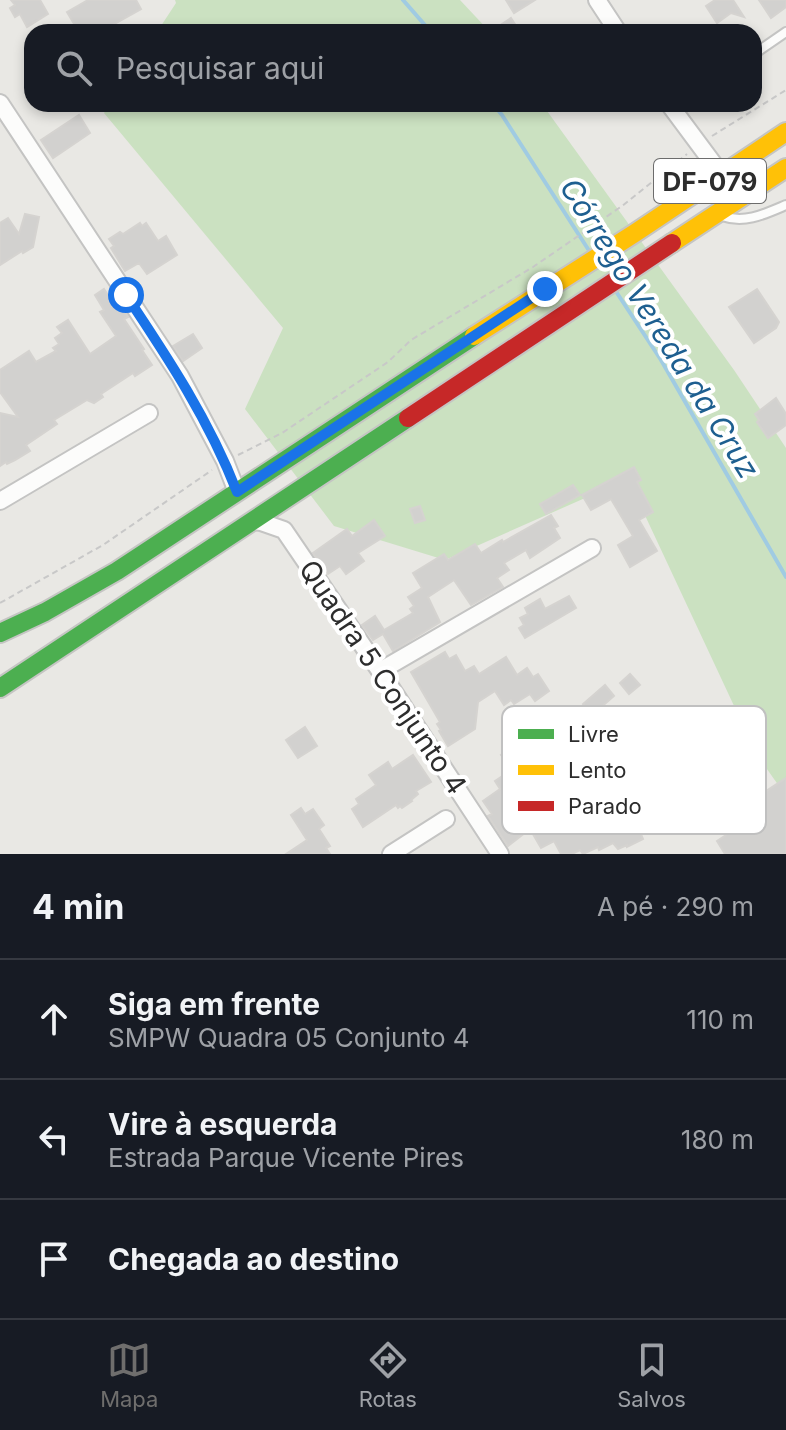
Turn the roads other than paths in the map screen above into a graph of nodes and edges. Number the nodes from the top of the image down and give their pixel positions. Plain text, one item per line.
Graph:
1 (597, 0) edge
2 (613, 24) edge
3 (786, 32) edge
4 (762, 48) edge
5 (0, 103) edge
6 (679, 112) edge
7 (786, 132) edge
8 (786, 168) edge
9 (721, 174) junction
10 (786, 205) edge
11 (716, 213) junction
12 (149, 413) dead end
13 (237, 492) junction
14 (0, 501) edge
15 (250, 521) junction
16 (592, 548) dead end
17 (0, 633) edge
18 (380, 671) junction
19 (0, 688) edge
20 (446, 819) dead end
21 (391, 854) edge
22 (500, 854) edge

1 - 2 street
3 - 4 lane
5 - 13 street
6 - 9 street
7 - 9 main road, DF-079
8 - 11 main road, DF-079
9 - 13 main road, DF-079
10 - 11 lane
11 - 15 main road, DF-079
12 - 14 street
13 - 17 main road, DF-079
15 - 18 street, Quadra 5 Conjunto 4
15 - 19 main road, DF-079
16 - 18 street
18 - 22 street, Quadra 5 Conjunto 4
20 - 21 street

